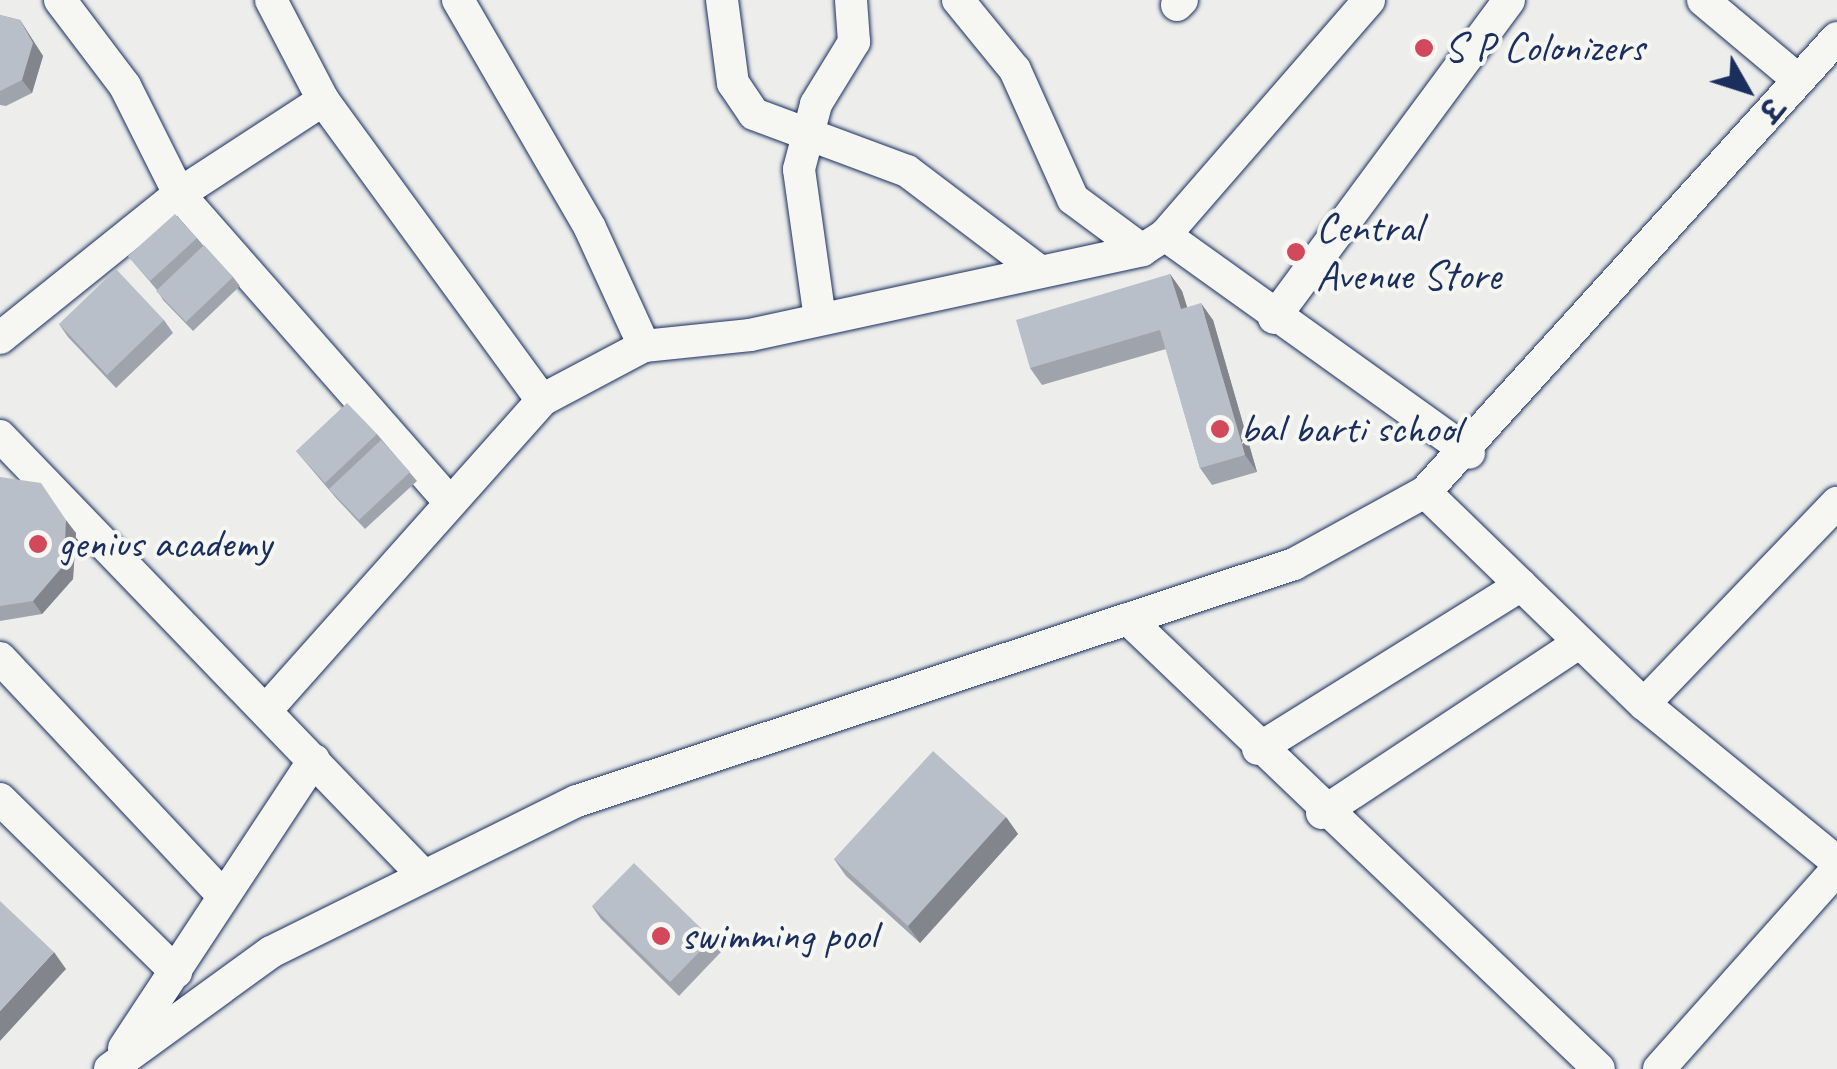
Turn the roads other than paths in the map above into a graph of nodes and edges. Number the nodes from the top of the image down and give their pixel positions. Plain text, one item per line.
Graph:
1 (60, 0) edge
2 (271, 0) edge
3 (458, 0) edge
4 (722, 0) edge
5 (851, 0) edge
6 (958, 0) edge
7 (1369, 0) edge
8 (1509, 0) edge
9 (1702, 0) edge
10 (1837, 38) edge
11 (1798, 79) junction
12 (323, 100) junction
13 (804, 136) junction
14 (179, 194) junction
15 (1154, 242) junction
16 (1039, 271) junction
17 (1274, 318) junction
18 (820, 320) junction
19 (0, 338) edge
20 (644, 346) junction
21 (542, 400) junction
22 (0, 436) edge
23 (1469, 453) junction
24 (1426, 492) junction
25 (446, 498) junction
26 (1837, 503) edge
27 (1521, 585) junction
28 (1128, 619) junction
29 (1579, 644) junction
30 (0, 658) edge
31 (1644, 704) junction
32 (268, 708) junction
33 (1258, 749) junction
34 (314, 760) junction
35 (0, 798) edge
36 (1322, 812) junction
37 (1837, 865) edge
38 (420, 872) junction
39 (220, 893) junction
40 (176, 972) junction
41 (110, 1069) edge
42 (1599, 1069) edge
43 (1660, 1069) edge

1 - 14 street
2 - 12 street
3 - 20 street
4 - 13 street
5 - 13 street
6 - 15 street
7 - 15 street
8 - 17 street
9 - 11 street
10 - 11 street
11 - 23 street
12 - 14 street
12 - 21 street
13 - 16 street
13 - 18 street
14 - 19 street
14 - 25 street
15 - 16 street
15 - 17 street
16 - 18 street
17 - 23 street
18 - 20 street
20 - 21 street
21 - 25 street
22 - 32 street
23 - 24 street
24 - 27 street
24 - 28 street
25 - 32 street
26 - 31 street
27 - 29 street
27 - 33 street
28 - 33 street
28 - 38 street
29 - 31 street
29 - 36 street
30 - 39 street
31 - 37 street
32 - 34 street
33 - 36 street
34 - 38 street
34 - 39 street
35 - 40 street
36 - 42 street
37 - 43 street
38 - 41 street
39 - 40 street
40 - 41 street

